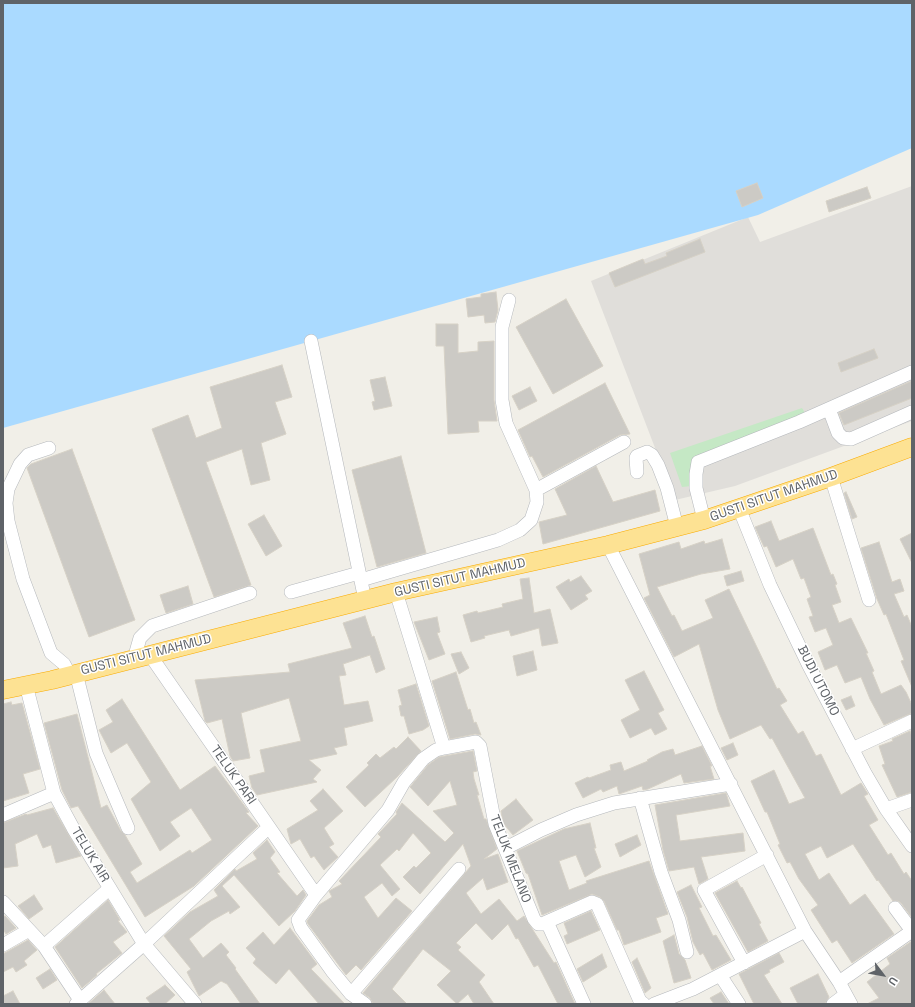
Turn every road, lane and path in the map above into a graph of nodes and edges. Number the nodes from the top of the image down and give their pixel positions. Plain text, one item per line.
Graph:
1 (509, 300) dead end
2 (312, 341) dead end
3 (912, 372) edge
4 (829, 409) junction
5 (912, 412) edge
6 (624, 442) dead end
7 (912, 447) edge
8 (49, 448) dead end
9 (637, 472) dead end
10 (831, 477) junction
11 (536, 490) junction
12 (739, 508) junction
13 (704, 520) junction
14 (677, 527) junction
15 (608, 545) junction
16 (360, 576) junction
17 (291, 592) dead end
18 (396, 592) junction
19 (250, 593) dead end
20 (365, 600) junction
21 (869, 600) dead end
22 (142, 657) junction
23 (73, 674) junction
24 (26, 685) junction
25 (3, 690) edge
26 (912, 721) edge
27 (444, 748) junction
28 (852, 749) junction
29 (731, 784) junction
30 (54, 793) junction
31 (640, 798) junction
32 (912, 800) edge
33 (886, 809) junction
34 (3, 815) edge
35 (269, 827) junction
36 (128, 828) dead end
37 (912, 846) edge
38 (506, 848) junction
39 (767, 855) junction
40 (459, 869) dead end
41 (110, 888) junction
42 (316, 895) junction
43 (3, 902) edge
44 (895, 908) dead end
45 (547, 922) junction
46 (29, 930) junction
47 (806, 931) junction
48 (912, 931) edge
49 (144, 944) junction
50 (3, 945) edge
51 (44, 946) junction
52 (687, 952) dead end
53 (744, 963) junction
54 (720, 975) junction
55 (839, 982) junction
56 (351, 994) junction
57 (848, 1000) edge
58 (78, 1002) edge
59 (188, 1002) edge
60 (365, 1004) edge
61 (584, 1004) edge
62 (644, 1004) edge
63 (654, 1004) edge
64 (739, 1004) edge
65 (833, 1004) edge

1 - 11 street
2 - 16 street
3 - 4 street
4 - 5 street
4 - 13 street
6 - 11 street
7 - 10 highway, GUSTI SITUT MAHMUD
8 - 23 street
9 - 14 street
10 - 12 highway, GUSTI SITUT MAHMUD
10 - 21 street
11 - 16 street
12 - 13 highway, GUSTI SITUT MAHMUD
12 - 28 street, BUDI UTOMO
13 - 14 highway, GUSTI SITUT MAHMUD
14 - 15 highway, GUSTI SITUT MAHMUD
15 - 18 highway, GUSTI SITUT MAHMUD
15 - 29 street
16 - 17 street
16 - 20 street
18 - 20 highway, GUSTI SITUT MAHMUD
18 - 27 street
19 - 22 street
20 - 22 highway, GUSTI SITUT MAHMUD
22 - 23 highway, GUSTI SITUT MAHMUD
22 - 35 street, TELUK PARI
23 - 24 highway, GUSTI SITUT MAHMUD
23 - 36 street
24 - 25 highway, GUSTI SITUT MAHMUD
24 - 30 street, TELUK AIR
26 - 28 street
27 - 38 street, TELUK MELANO
27 - 42 street
28 - 33 street, BUDI UTOMO
29 - 31 street
29 - 39 street
30 - 34 street
30 - 41 street, TELUK AIR
31 - 38 street
31 - 52 street
32 - 33 street
33 - 37 street, BUDI UTOMO
35 - 42 street, TELUK PARI
35 - 49 street
38 - 45 street, TELUK MELANO
39 - 47 street
39 - 53 street
40 - 56 street
41 - 49 street, TELUK AIR
41 - 51 street
42 - 56 street
43 - 46 street
44 - 48 street
45 - 61 street
45 - 62 street
46 - 50 street
46 - 51 street
47 - 53 street
47 - 55 street
48 - 55 street
49 - 58 street
49 - 59 street, TELUK AIR
51 - 58 street
53 - 54 street
54 - 63 street
54 - 64 street
55 - 57 street
56 - 60 street
57 - 65 street

